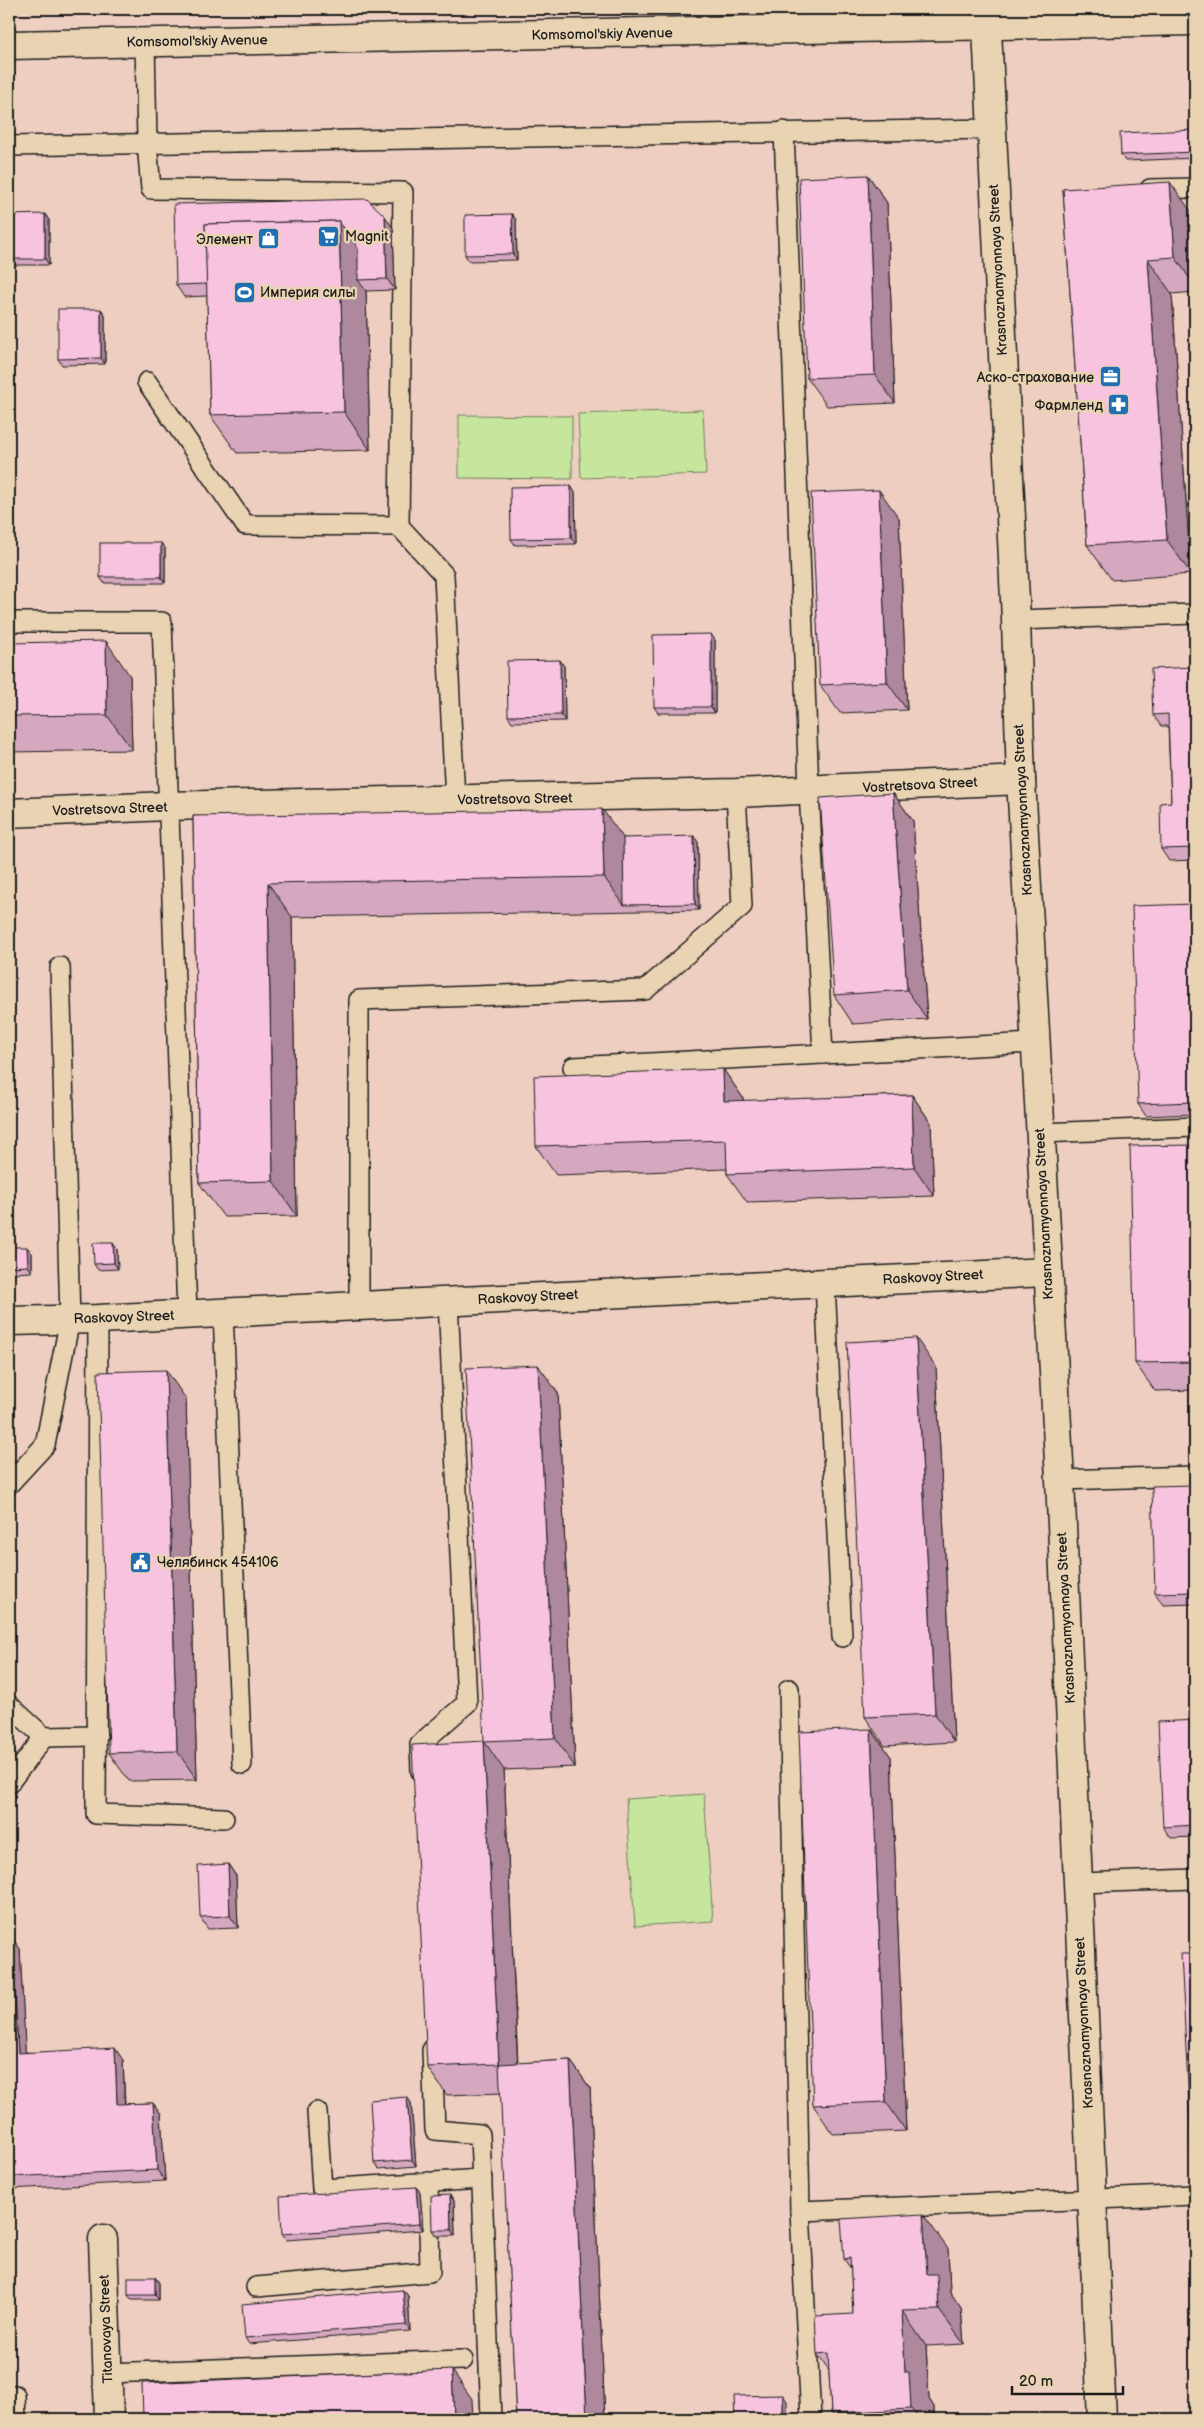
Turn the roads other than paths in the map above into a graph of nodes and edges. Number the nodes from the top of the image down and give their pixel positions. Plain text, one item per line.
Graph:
1 (986, 18) edge
2 (1195, 21) edge
3 (145, 42) junction
4 (9, 45) edge
5 (991, 129) junction
6 (784, 131) junction
7 (147, 143) junction
8 (9, 146) edge
9 (1195, 188) edge
10 (1130, 190) edge
11 (147, 382) dead end
12 (399, 526) junction
13 (1195, 614) edge
14 (1016, 620) junction
15 (9, 622) edge
16 (1021, 780) junction
17 (809, 790) junction
18 (736, 793) junction
19 (455, 800) junction
20 (168, 806) junction
21 (9, 813) edge
22 (60, 968) dead end
23 (1035, 1043) junction
24 (823, 1054) junction
25 (573, 1067) dead end
26 (1195, 1127) edge
27 (1040, 1134) junction
28 (1047, 1272) junction
29 (825, 1283) junction
30 (448, 1301) junction
31 (359, 1306) junction
32 (222, 1312) junction
33 (186, 1314) junction
34 (70, 1319) junction
35 (98, 1319) junction
36 (9, 1321) edge
37 (1195, 1476) edge
38 (1060, 1480) junction
39 (9, 1484) edge
40 (842, 1637) dead end
41 (789, 1690) dead end
42 (9, 1705) edge
43 (97, 1736) junction
44 (44, 1737) junction
45 (242, 1764) dead end
46 (9, 1783) edge
47 (422, 1794) edge
48 (224, 1818) dead end
49 (1195, 1879) edge
50 (1078, 1883) junction
51 (431, 2031) edge
52 (317, 2112) dead end
53 (482, 2179) junction
54 (428, 2182) junction
55 (1195, 2195) edge
56 (1092, 2199) junction
57 (800, 2211) junction
58 (103, 2239) dead end
59 (256, 2287) dead end
60 (463, 2360) dead end
61 (107, 2373) junction
62 (9, 2395) edge
63 (16, 2419) edge
64 (109, 2419) edge
65 (491, 2419) edge
66 (811, 2419) edge
67 (1102, 2419) edge

1 - 2 street, Komsomol'skiy Avenue
1 - 3 street, Komsomol'skiy Avenue
1 - 5 street, Krasnoznamyonnaya Street
3 - 4 street, Komsomol'skiy Avenue
3 - 7 lane
5 - 6 lane
5 - 14 street, Krasnoznamyonnaya Street
6 - 7 lane
6 - 17 lane
7 - 8 lane
7 - 12 lane
9 - 10 lane
11 - 12 lane
12 - 19 lane
13 - 14 lane
14 - 16 street, Krasnoznamyonnaya Street
15 - 20 lane
16 - 17 street, Vostretsova Street
16 - 23 street, Krasnoznamyonnaya Street
17 - 18 street, Vostretsova Street
17 - 24 lane
18 - 19 street, Vostretsova Street
18 - 31 lane
19 - 20 street, Vostretsova Street
20 - 21 street, Vostretsova Street
20 - 33 lane
22 - 34 lane
23 - 24 lane
23 - 27 street, Krasnoznamyonnaya Street
24 - 25 lane
26 - 27 lane
27 - 28 street, Krasnoznamyonnaya Street
28 - 29 street, Raskovoy Street
28 - 38 street, Krasnoznamyonnaya Street
29 - 30 street, Raskovoy Street
29 - 40 lane
30 - 31 street, Raskovoy Street
30 - 47 lane
31 - 32 street, Raskovoy Street
32 - 33 street, Raskovoy Street
32 - 45 lane
33 - 35 street, Raskovoy Street
34 - 35 street, Raskovoy Street
34 - 36 street, Raskovoy Street
34 - 39 lane
35 - 43 lane
37 - 38 lane
38 - 50 street, Krasnoznamyonnaya Street
41 - 57 lane
42 - 44 lane
43 - 44 lane
43 - 48 lane
44 - 46 lane
49 - 50 lane
50 - 56 street, Krasnoznamyonnaya Street
51 - 53 lane
52 - 54 lane
53 - 54 lane
53 - 65 lane
54 - 59 lane
55 - 56 lane
56 - 57 lane
56 - 67 street, Krasnoznamyonnaya Street
57 - 66 lane
58 - 61 street, Titanovaya Street
60 - 61 lane
61 - 64 street, Titanovaya Street
62 - 63 lane

